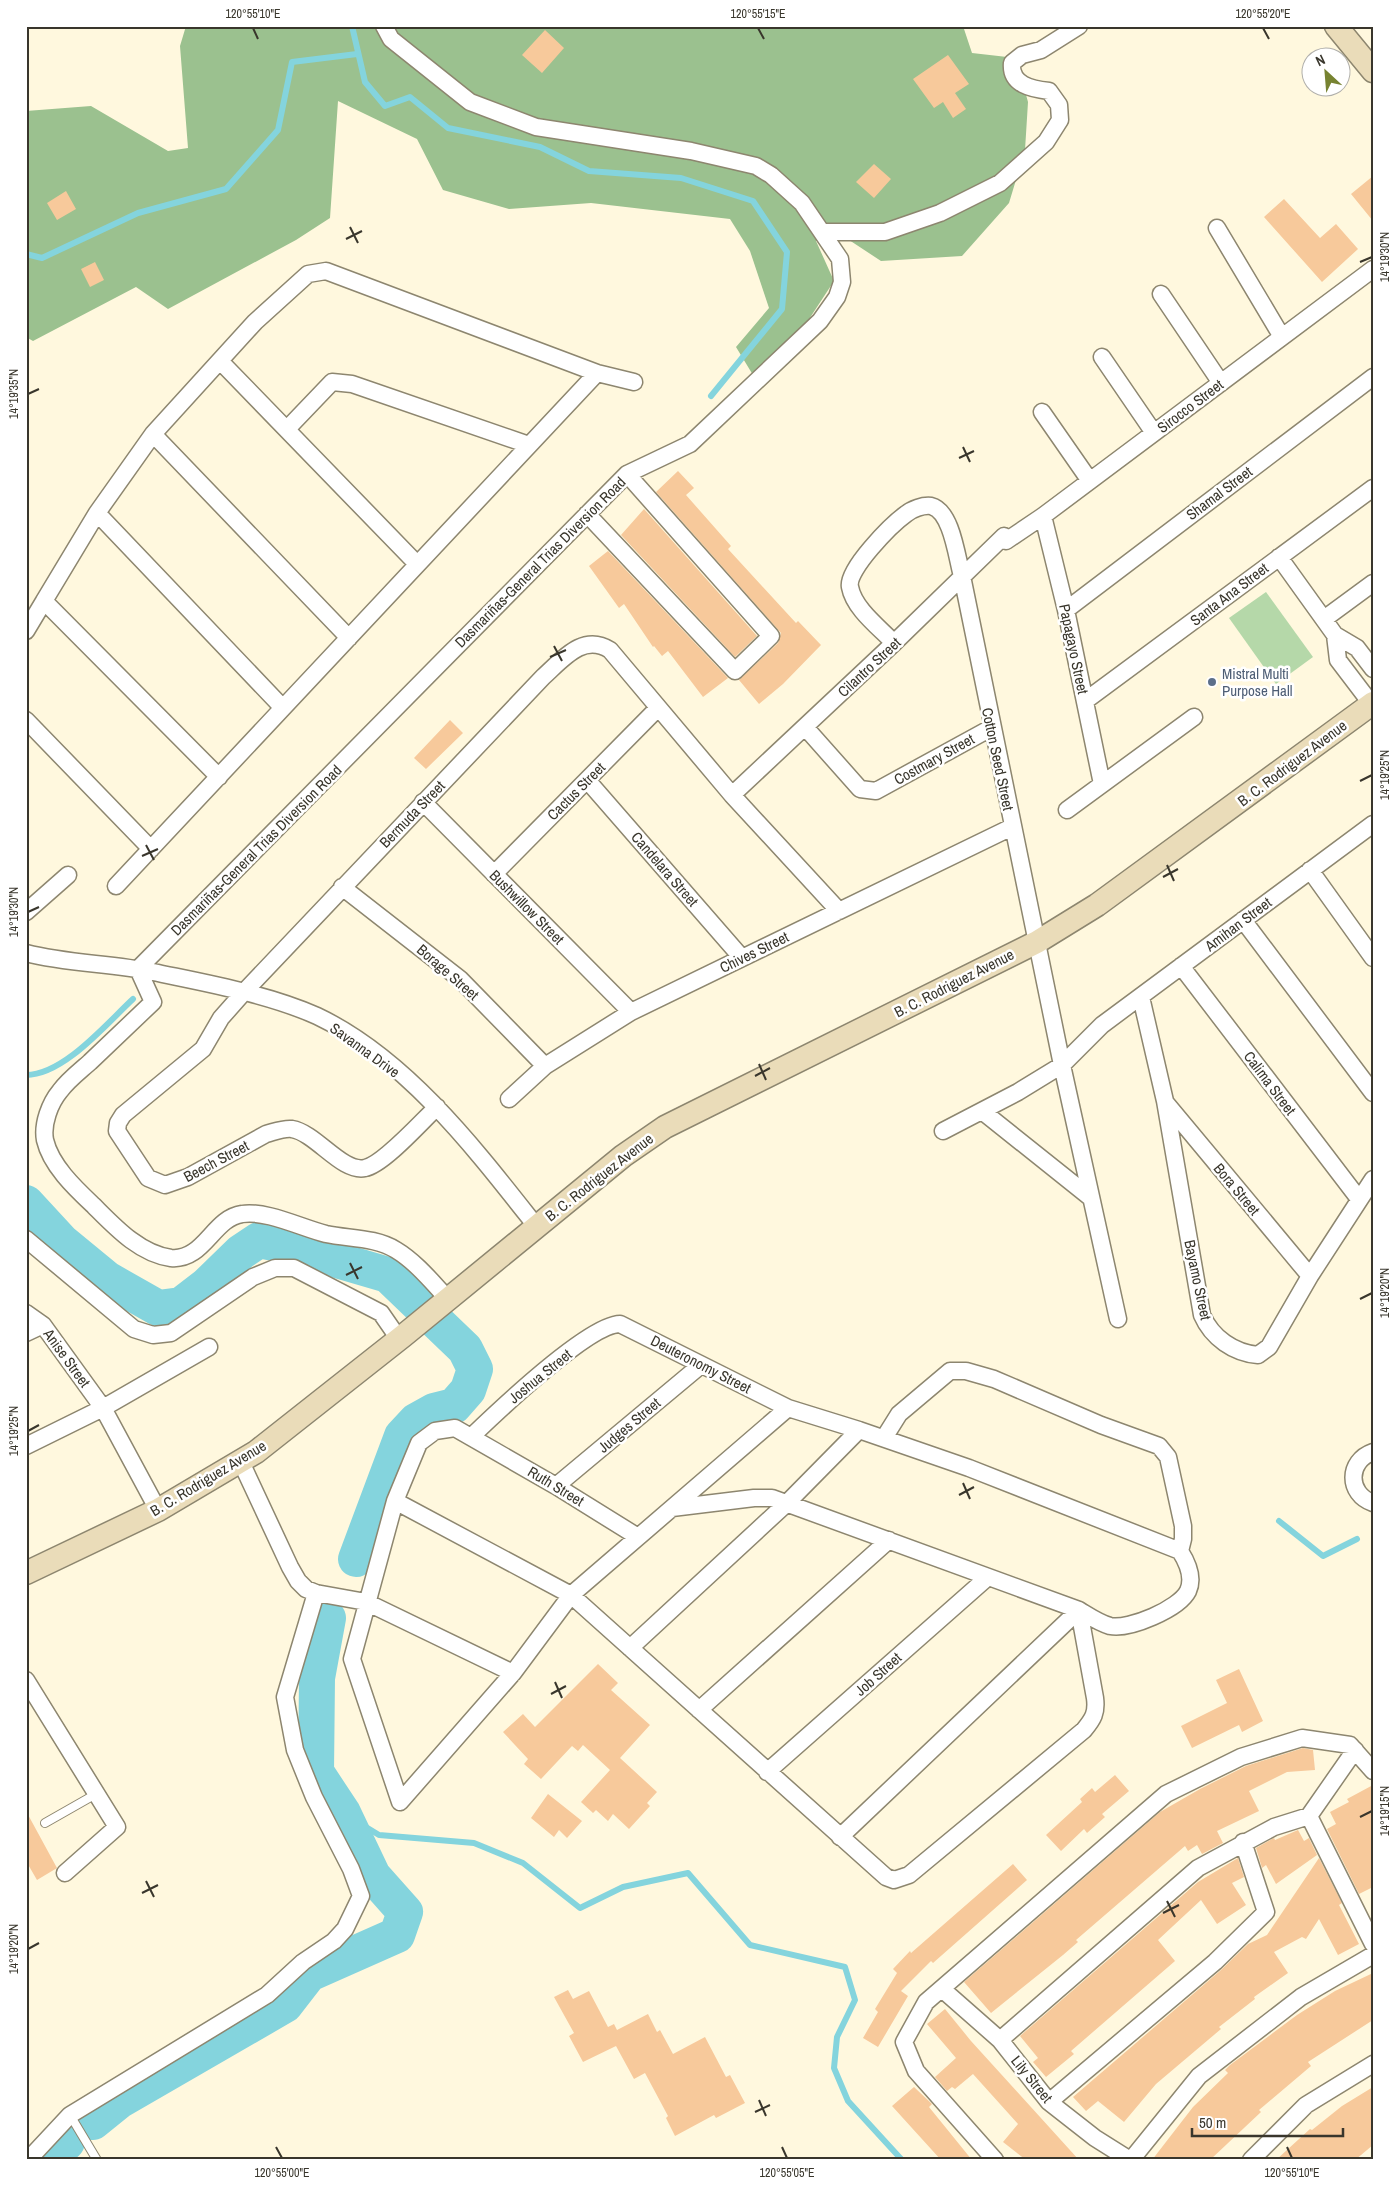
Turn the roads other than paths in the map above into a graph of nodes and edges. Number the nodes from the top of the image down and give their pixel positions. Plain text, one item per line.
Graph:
1 (1079, 26) edge
2 (1336, 26) edge
3 (388, 33) edge
4 (1373, 71) edge
5 (1217, 228) dead end
6 (823, 232) junction
7 (1373, 269) edge
8 (1161, 294) dead end
9 (1282, 337) junction
10 (1102, 357) dead end
11 (220, 361) junction
12 (597, 373) junction
13 (1373, 377) edge
14 (634, 382) dead end
15 (1221, 383) junction
16 (1042, 412) dead end
17 (287, 429) junction
18 (1154, 433) junction
19 (153, 434) junction
20 (529, 445) junction
21 (627, 474) junction
22 (1090, 481) junction
23 (1373, 488) edge
24 (97, 513) junction
25 (587, 514) junction
26 (1043, 516) junction
27 (1005, 538) joint
28 (1279, 557) junction
29 (417, 564) junction
30 (962, 576) junction
31 (1373, 583) edge
32 (44, 601) junction
33 (1066, 610) junction
34 (1324, 619) junction
35 (26, 631) edge
36 (1335, 635) junction
37 (349, 638) junction
38 (894, 643) junction
39 (1373, 669) edge
40 (1085, 701) junction
41 (1372, 704) edge
42 (283, 708) junction
43 (658, 708) junction
44 (1194, 717) dead end
45 (26, 720) edge
46 (806, 727) junction
47 (992, 728) junction
48 (219, 777) junction
49 (587, 780) junction
50 (1102, 784) junction
51 (732, 795) junction
52 (423, 802) junction
53 (1067, 810) dead end
54 (1373, 824) edge
55 (1012, 827) junction
56 (151, 849) junction
57 (1310, 870) junction
58 (494, 874) junction
59 (68, 875) dead end
60 (116, 886) dead end
61 (342, 887) junction
62 (839, 911) junction
63 (26, 912) edge
64 (1243, 920) junction
65 (1037, 942) junction
66 (26, 953) edge
67 (742, 958) junction
68 (1373, 958) edge
69 (1181, 966) junction
70 (138, 969) junction
71 (244, 992) junction
72 (1140, 997) junction
73 (631, 1012) junction
74 (1062, 1065) junction
75 (545, 1066) junction
76 (1373, 1093) edge
77 (509, 1099) dead end
78 (1165, 1101) junction
79 (437, 1107) junction
80 (982, 1111) junction
81 (943, 1131) dead end
82 (1373, 1179) edge
83 (1091, 1198) junction
84 (1359, 1199) junction
85 (536, 1226) junction
86 (26, 1239) edge
87 (1310, 1276) junction
88 (445, 1301) junction
89 (26, 1313) edge
90 (1118, 1319) dead end
91 (613, 1324) joint
92 (43, 1325) junction
93 (26, 1333) edge
94 (401, 1337) junction
95 (209, 1346) dead end
96 (701, 1365) junction
97 (103, 1408) junction
98 (788, 1408) junction
99 (859, 1430) junction
100 (472, 1436) junction
101 (884, 1438) junction
102 (26, 1446) edge
103 (1373, 1452) edge
104 (241, 1462) junction
105 (556, 1486) junction
106 (395, 1501) junction
107 (1373, 1502) edge
108 (787, 1503) junction
109 (672, 1508) junction
110 (158, 1510) junction
111 (638, 1537) junction
112 (889, 1540) junction
113 (1180, 1551) junction
114 (26, 1573) edge
115 (988, 1577) junction
116 (316, 1593) junction
117 (571, 1595) junction
118 (366, 1602) junction
119 (1079, 1610) junction
120 (630, 1648) junction
121 (513, 1673) junction
122 (26, 1680) edge
123 (699, 1710) junction
124 (1355, 1750) junction
125 (1373, 1771) edge
126 (767, 1772) junction
127 (96, 1794) junction
128 (1309, 1816) junction
129 (45, 1823) dead end
130 (840, 1837) junction
131 (1243, 1842) junction
132 (65, 1873) dead end
133 (1373, 1944) edge
134 (1373, 1955) edge
135 (942, 1989) junction
136 (1000, 2040) junction
137 (1373, 2064) edge
138 (1049, 2102) junction
139 (70, 2115) junction
140 (28, 2160) edge
141 (97, 2160) edge
142 (995, 2160) edge
143 (1131, 2160) edge
144 (1251, 2160) edge

1 - 6 street
2 - 4 street
3 - 6 street, Dasmariñas-General Trias Diversion Road
5 - 9 street
6 - 21 street, Dasmariñas-General Trias Diversion Road
7 - 9 street, Sirocco Street
8 - 15 street
9 - 15 street, Sirocco Street
10 - 18 street
11 - 12 street
11 - 17 street
11 - 19 street
12 - 14 street
12 - 20 street
13 - 33 street, Shamal Street
15 - 18 street, Sirocco Street
16 - 22 street
17 - 20 street
17 - 29 street
18 - 22 street, Sirocco Street
19 - 24 street
19 - 37 street
20 - 29 street
21 - 25 street, Dasmariñas-General Trias Diversion Road
21 - 25 street
22 - 26 street, Sirocco Street
23 - 28 street, Santa Ana Street
24 - 32 street
24 - 42 street
25 - 70 street, Dasmariñas-General Trias Diversion Road
26 - 27 street, Sirocco Street
26 - 33 street, Papagayo Street
27 - 30 street, Cilantro Street
28 - 34 street
28 - 40 street, Santa Ana Street
29 - 37 street
30 - 38 street, Cilantro Street
30 - 38 street, Cotton Seed Street
30 - 47 street, Cotton Seed Street
31 - 34 street
32 - 35 street
32 - 48 street
33 - 40 street, Papagayo Street
34 - 36 street
36 - 39 street
36 - 41 street
37 - 42 street
38 - 46 street, Cilantro Street
40 - 50 street, Papagayo Street
41 - 65 street, B. C. Rodriguez Avenue
42 - 48 street
43 - 49 street, Cactus Street
43 - 51 street
43 - 52 street, Bermuda Street
44 - 50 street
45 - 56 street
46 - 47 street, Costmary Street
46 - 51 street, Cilantro Street
47 - 55 street, Cotton Seed Street
48 - 56 street
49 - 58 street, Cactus Street
49 - 67 street, Candelara Street
50 - 53 street
51 - 62 street
52 - 58 street, Bushwillow Street
52 - 61 street, Bermuda Street
54 - 57 street, Amihan Street
55 - 62 street, Chives Street
55 - 65 street, Cotton Seed Street
56 - 60 street
57 - 64 street, Amihan Street
57 - 68 street
58 - 73 street, Bushwillow Street
59 - 63 street
61 - 71 street, Bermuda Street
61 - 75 street, Borage Street
62 - 67 street, Chives Street
64 - 69 street, Amihan Street
64 - 76 street
65 - 74 street, Cotton Seed Street
65 - 85 street, B. C. Rodriguez Avenue
66 - 70 street, Savanna Drive
67 - 73 street, Chives Street
69 - 72 street, Amihan Street
69 - 84 street, Calima Street
70 - 71 street, Savanna Drive
70 - 88 street
71 - 79 street, Savanna Drive
71 - 79 street, Beech Street
72 - 74 street, Amihan Street
72 - 78 street, Bayamo Street
73 - 75 street, Chives Street
74 - 80 street, Amihan Street
74 - 83 street, Cotton Seed Street
75 - 77 street, Chives Street
78 - 87 street, Bora Street
78 - 87 street, Bayamo Street
79 - 85 street, Savanna Drive
80 - 81 street, Amihan Street
80 - 83 street
82 - 84 street, Bayamo Street
83 - 90 street, Cotton Seed Street
84 - 87 street, Bayamo Street
85 - 88 street, B. C. Rodriguez Avenue
86 - 94 street
88 - 94 street, B. C. Rodriguez Avenue
89 - 92 street, Anise Street
91 - 96 street, Deuteronomy Street
91 - 100 street, Joshua Street
92 - 93 street
92 - 97 street, Anise Street
94 - 104 street, B. C. Rodriguez Avenue
95 - 97 street
96 - 98 street, Deuteronomy Street
96 - 105 street, Judges Street
97 - 102 street
97 - 110 street, Anise Street
98 - 99 street, Deuteronomy Street
98 - 109 street
99 - 101 street, Deuteronomy Street
99 - 108 street
100 - 105 street, Ruth Street
100 - 106 street, Ruth Street
101 - 113 street, Deuteronomy Street
101 - 113 street
103 - 107 street
104 - 110 street, B. C. Rodriguez Avenue
104 - 116 street
105 - 111 street, Ruth Street
106 - 117 street
106 - 118 street, Ruth Street
108 - 109 street
108 - 112 street
108 - 120 street
109 - 111 street
110 - 114 street, B. C. Rodriguez Avenue
111 - 117 street
112 - 115 street
112 - 123 street
113 - 119 street
115 - 119 street
115 - 126 street, Job Street
116 - 118 street
116 - 139 street
117 - 120 street
117 - 121 street
118 - 121 street
118 - 121 street, Ruth Street
119 - 130 street
119 - 130 street
120 - 123 street
122 - 127 street
123 - 126 street
124 - 125 street
124 - 128 street
124 - 135 street
126 - 130 street
127 - 129 lane
127 - 132 street
128 - 131 street
128 - 133 street
131 - 136 street
131 - 138 street
134 - 143 street
135 - 136 street, Lily Street
135 - 142 street
136 - 138 street, Lily Street
137 - 144 street
138 - 143 street, Lily Street
139 - 140 street
139 - 141 lane

